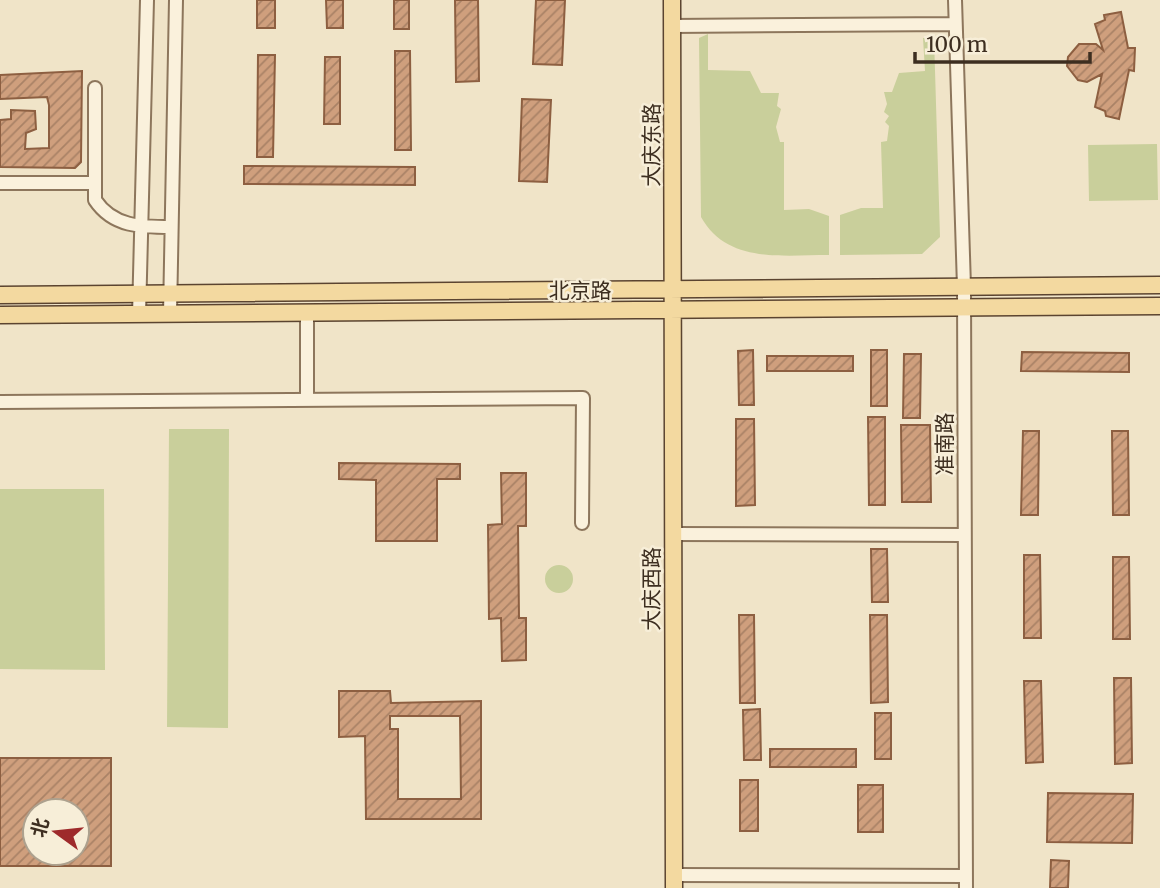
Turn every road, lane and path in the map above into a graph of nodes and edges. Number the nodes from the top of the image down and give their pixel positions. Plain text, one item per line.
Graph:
1 (147, 0) edge
2 (176, 0) edge
3 (672, 0) edge
4 (955, 0) edge
5 (955, 24) junction
6 (672, 26) junction
7 (95, 88) dead end
8 (0, 183) edge
9 (93, 183) junction
10 (141, 227) junction
11 (171, 227) junction
12 (1160, 285) edge
13 (964, 287) junction
14 (673, 290) junction
15 (170, 293) junction
16 (140, 294) junction
17 (0, 295) edge
18 (1160, 306) edge
19 (964, 308) junction
20 (673, 311) junction
21 (170, 314) junction
22 (307, 314) junction
23 (139, 315) junction
24 (0, 316) edge
25 (307, 400) junction
26 (0, 402) edge
27 (582, 523) dead end
28 (673, 534) junction
29 (964, 535) junction
30 (674, 881) edge
31 (965, 882) edge

1 - 10 street
2 - 11 street
3 - 6 main road, 大庆东路
4 - 5 street, 准南路
5 - 6 street
5 - 13 street, 准南路
6 - 14 main road, 大庆东路
7 - 9 street
8 - 9 street
9 - 10 street
10 - 11 street
10 - 16 street
11 - 15 street
12 - 13 main road, 北京路
13 - 14 main road, 北京路
13 - 19 street, 准南路
14 - 15 main road, 北京路
14 - 20 main road, 大庆西路
15 - 16 main road, 北京路
15 - 21 street
16 - 17 main road, 北京路
16 - 23 street
18 - 19 main road, 北京路
19 - 20 main road, 北京路
19 - 29 street, 准南路
20 - 22 main road, 北京路
20 - 28 main road, 大庆西路
21 - 22 main road, 北京路
21 - 23 main road, 北京路
22 - 25 street
23 - 24 main road, 北京路
25 - 26 street
25 - 27 street
28 - 29 street
28 - 30 main road, 大庆西路
29 - 31 street, 准南路
30 - 31 street

